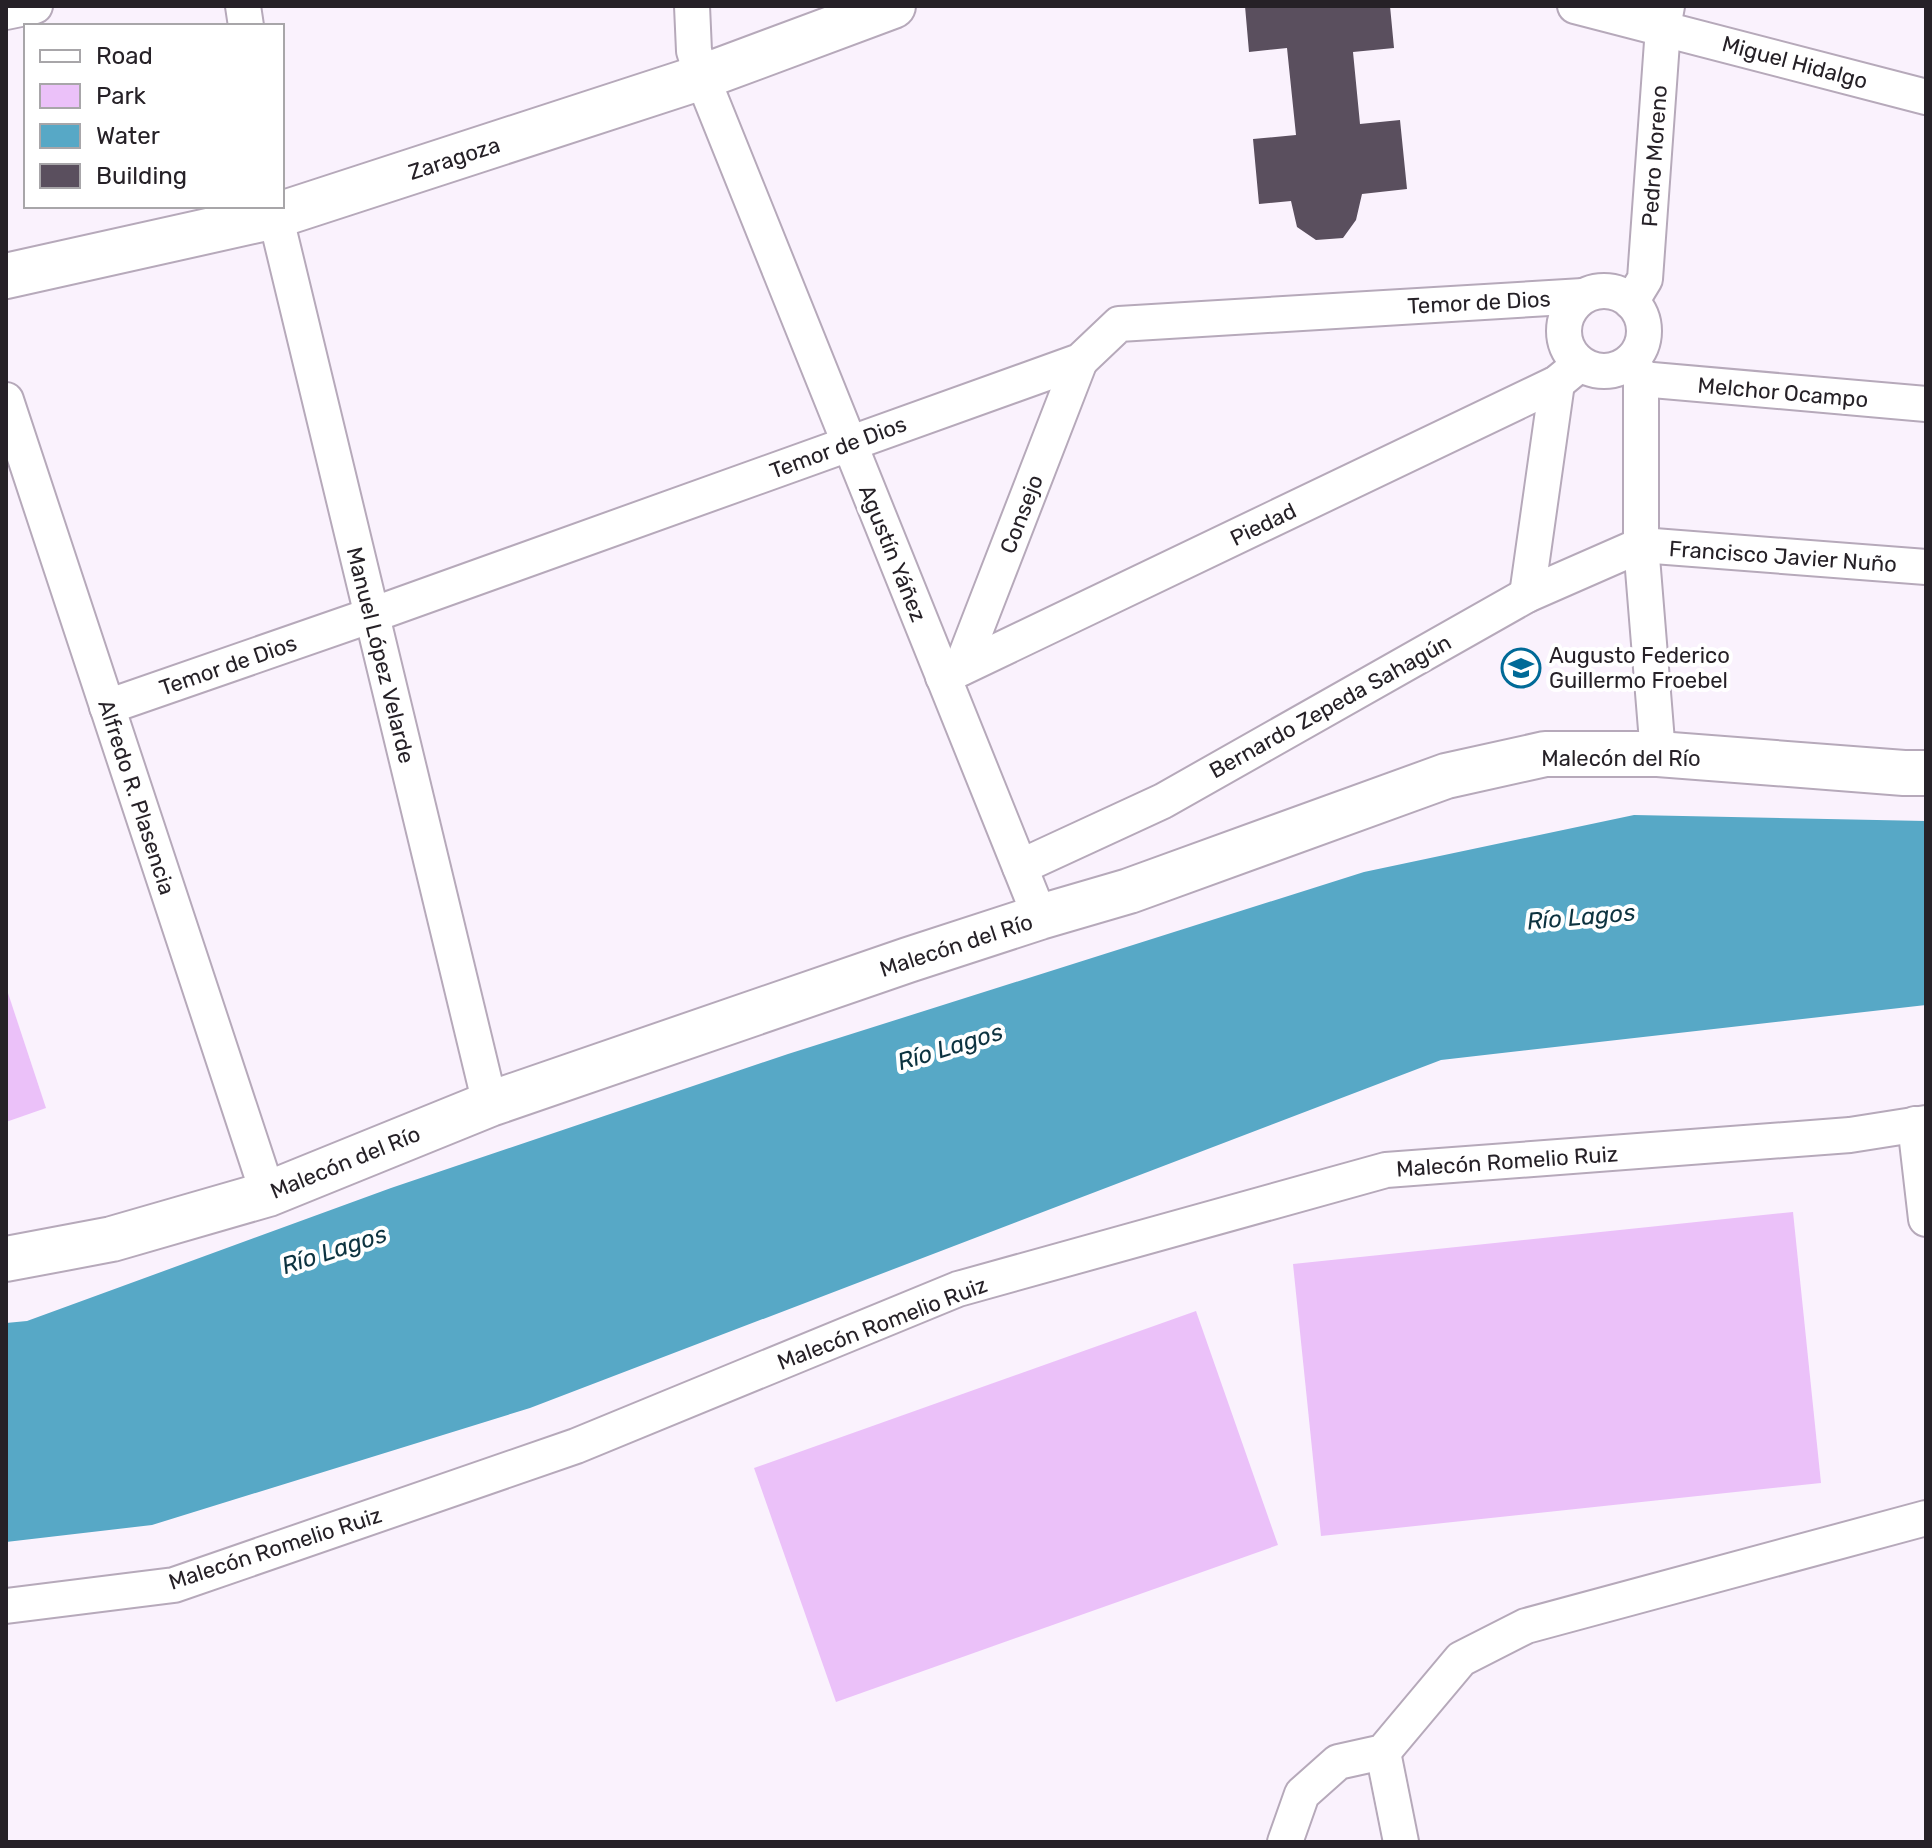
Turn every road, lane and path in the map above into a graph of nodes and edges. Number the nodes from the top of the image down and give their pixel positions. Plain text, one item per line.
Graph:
1 (35, 6) edge
2 (692, 6) edge
3 (893, 6) edge
4 (1575, 6) edge
5 (6, 12) edge
6 (1665, 17) edge
7 (702, 77) junction
8 (1926, 97) edge
9 (284, 208) edge
10 (274, 211) edge
11 (6, 276) edge
12 (1583, 296) junction
13 (1631, 302) junction
14 (1080, 361) junction
15 (1636, 370) junction
16 (1568, 374) junction
17 (6, 400) edge
18 (1926, 404) edge
19 (849, 443) junction
20 (1641, 545) junction
21 (1926, 567) edge
22 (1527, 595) junction
23 (372, 615) junction
24 (952, 672) junction
25 (107, 707) junction
26 (1658, 754) junction
27 (1926, 773) edge
28 (1020, 867) junction
29 (1040, 917) junction
30 (490, 1104) junction
31 (1920, 1124) edge
32 (268, 1194) junction
33 (1926, 1219) edge
34 (6, 1259) edge
35 (1926, 1518) edge
36 (6, 1606) edge
37 (1383, 1752) junction
38 (1285, 1842) edge
39 (1401, 1842) edge

1 - 5 street
2 - 7 street, Agustín Yáñez
3 - 7 street, Zaragoza
4 - 6 street, Miguel Hidalgo
6 - 8 street, Miguel Hidalgo
6 - 13 street, Pedro Moreno
7 - 9 street, Zaragoza
7 - 19 street, Agustín Yáñez
10 - 11 street, Zaragoza
10 - 23 street, Manuel López Velarde
12 - 13 street, Temor de Dios
12 - 14 street, Temor de Dios
12 - 16 street
13 - 15 street
14 - 19 street, Temor de Dios
14 - 24 street, Consejo
15 - 16 street, Melchor Ocampo
15 - 18 street, Melchor Ocampo
15 - 20 street
16 - 22 street
16 - 24 street, Piedad
17 - 25 street, Alfredo R. Plasencia
19 - 23 street, Temor de Dios
19 - 24 street, Agustín Yáñez
20 - 21 street, Francisco Javier Nuño
20 - 22 street, Bernardo Zepeda Sahagún
20 - 26 street
22 - 28 street, Bernardo Zepeda Sahagún
23 - 25 street, Temor de Dios
23 - 30 street, Manuel López Velarde
24 - 28 street, Agustín Yáñez
25 - 32 street, Alfredo R. Plasencia
26 - 27 street, Malecón del Río
26 - 29 street, Malecón del Río
28 - 29 street, Agustín Yáñez
29 - 30 street, Malecón del Río
30 - 32 street, Malecón del Río
31 - 33 street
31 - 36 street, Malecón Romelio Ruiz
32 - 34 street, Malecón del Río
35 - 37 street
37 - 38 street
37 - 39 street

